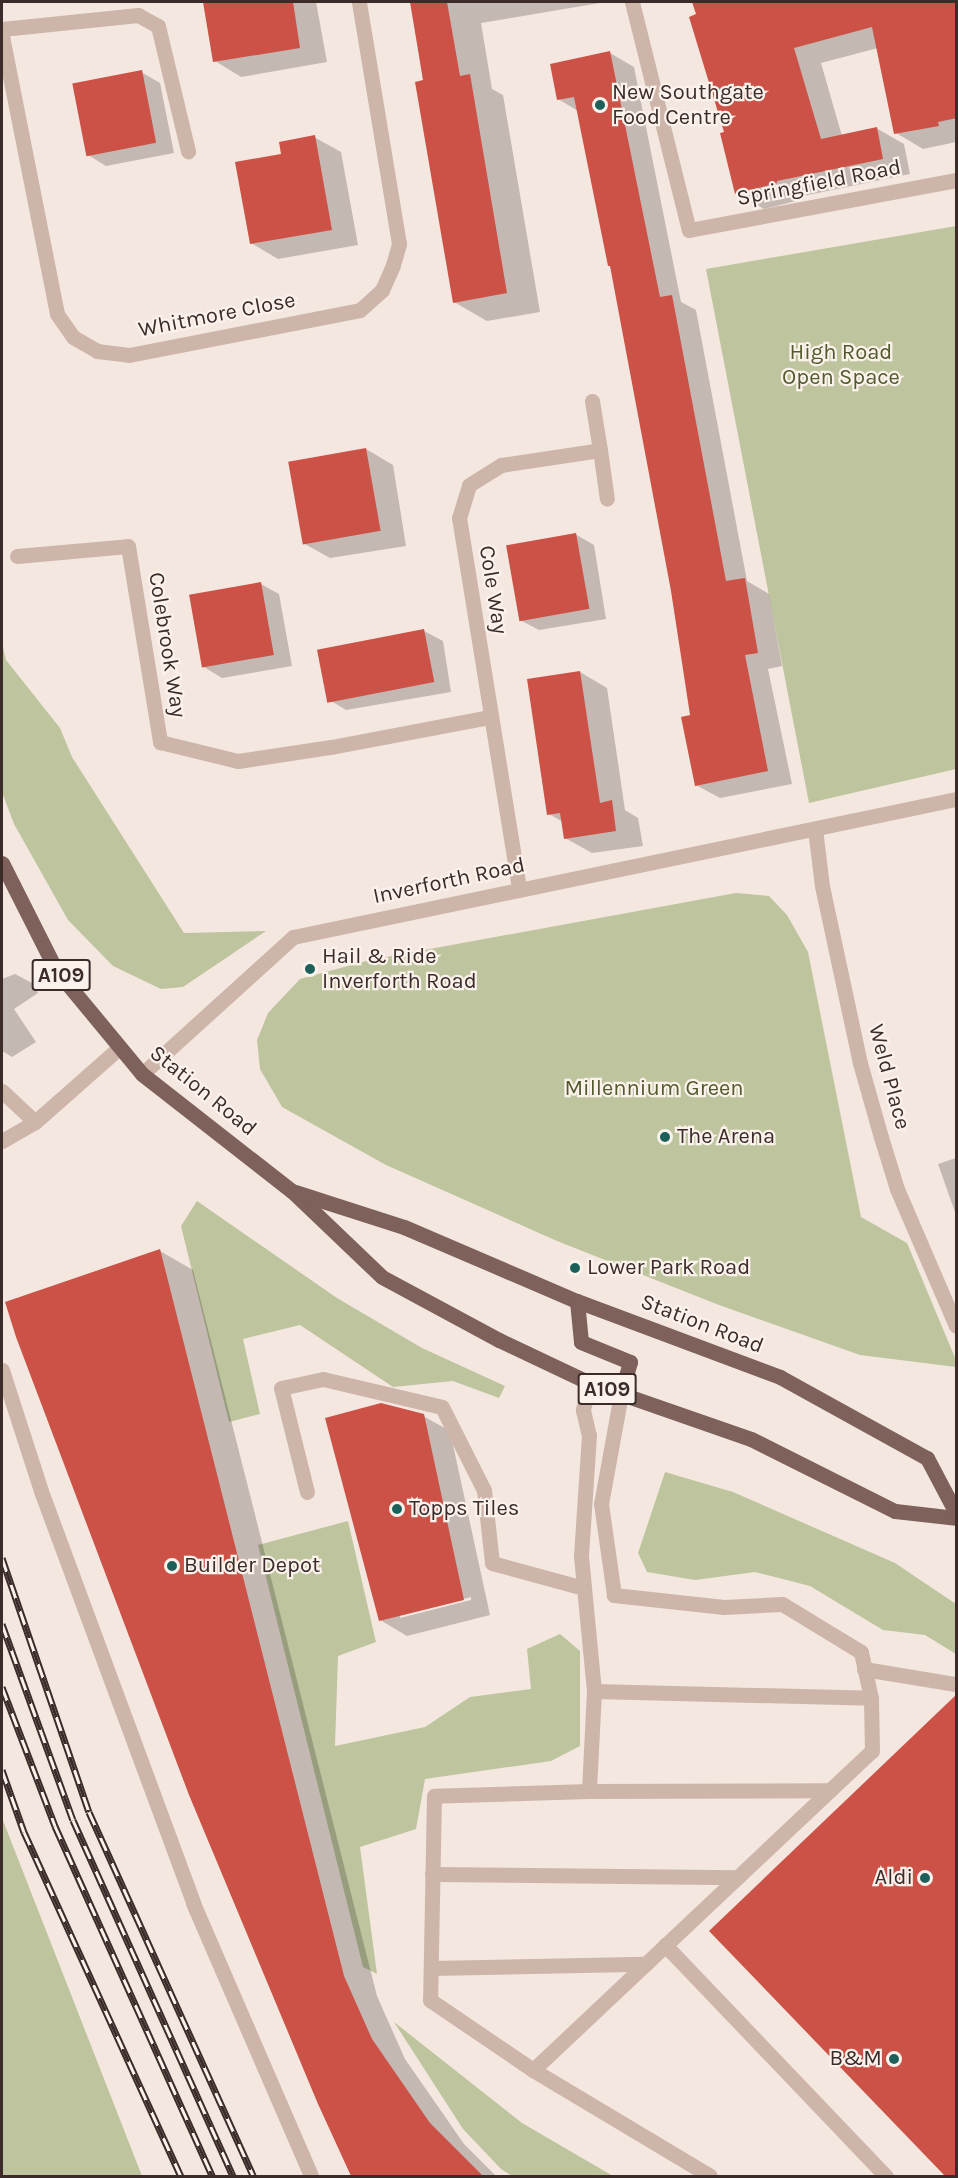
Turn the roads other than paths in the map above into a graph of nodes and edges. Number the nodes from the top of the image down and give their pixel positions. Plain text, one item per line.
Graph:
1 (359, 2) edge
2 (632, 2) edge
3 (2, 29) edge
4 (2, 36) edge
5 (188, 151) dead end
6 (957, 180) edge
7 (591, 401) dead end
8 (600, 450) junction
9 (607, 499) dead end
10 (17, 556) dead end
11 (490, 717) junction
12 (957, 800) edge
13 (815, 829) junction
14 (2, 863) edge
15 (519, 888) junction
16 (119, 1048) junction
17 (142, 1074) junction
18 (2, 1092) edge
19 (35, 1122) junction
20 (2, 1141) edge
21 (292, 1191) junction
22 (577, 1301) junction
23 (957, 1326) edge
24 (2, 1370) edge
25 (590, 1383) junction
26 (621, 1394) junction
27 (307, 1492) dead end
28 (957, 1514) edge
29 (957, 1518) edge
30 (584, 1588) junction
31 (864, 1669) junction
32 (957, 1684) edge
33 (594, 1691) junction
34 (871, 1698) junction
35 (830, 1790) junction
36 (589, 1791) junction
37 (432, 1874) junction
38 (738, 1876) junction
39 (665, 1946) junction
40 (646, 1964) junction
41 (430, 1968) junction
42 (533, 2070) junction
43 (311, 2176) edge
44 (710, 2176) edge
45 (886, 2176) edge

1 - 4 street, Whitmore Close
2 - 6 street, Springfield Road
3 - 5 street
7 - 8 street
8 - 9 street
8 - 11 street, Cole Way
10 - 11 street, Colebrook Way
11 - 15 street, Cole Way
12 - 13 street, Inverforth Road
13 - 15 street, Inverforth Road
13 - 23 street, Weld Place
14 - 16 main road, Station Road / A109
15 - 17 street, Inverforth Road
16 - 17 main road, Station Road / A109
16 - 19 street
17 - 21 main road, Station Road / A109
18 - 19 street
19 - 20 street
21 - 22 main road, Station Road / A109
21 - 25 main road, Station Road / A109
22 - 26 main road
22 - 28 main road, Station Road / A109
24 - 43 street
25 - 26 main road, Station Road / A109
25 - 30 street
26 - 29 main road, Station Road / A109
26 - 31 street
27 - 30 street
30 - 33 street
31 - 32 street
31 - 34 street
33 - 34 street
33 - 36 street
34 - 35 street
35 - 36 street
35 - 38 street
36 - 37 street
37 - 38 street
37 - 41 street
38 - 39 street
39 - 40 street
39 - 45 street
40 - 41 street
40 - 42 street
41 - 42 street
42 - 44 street

